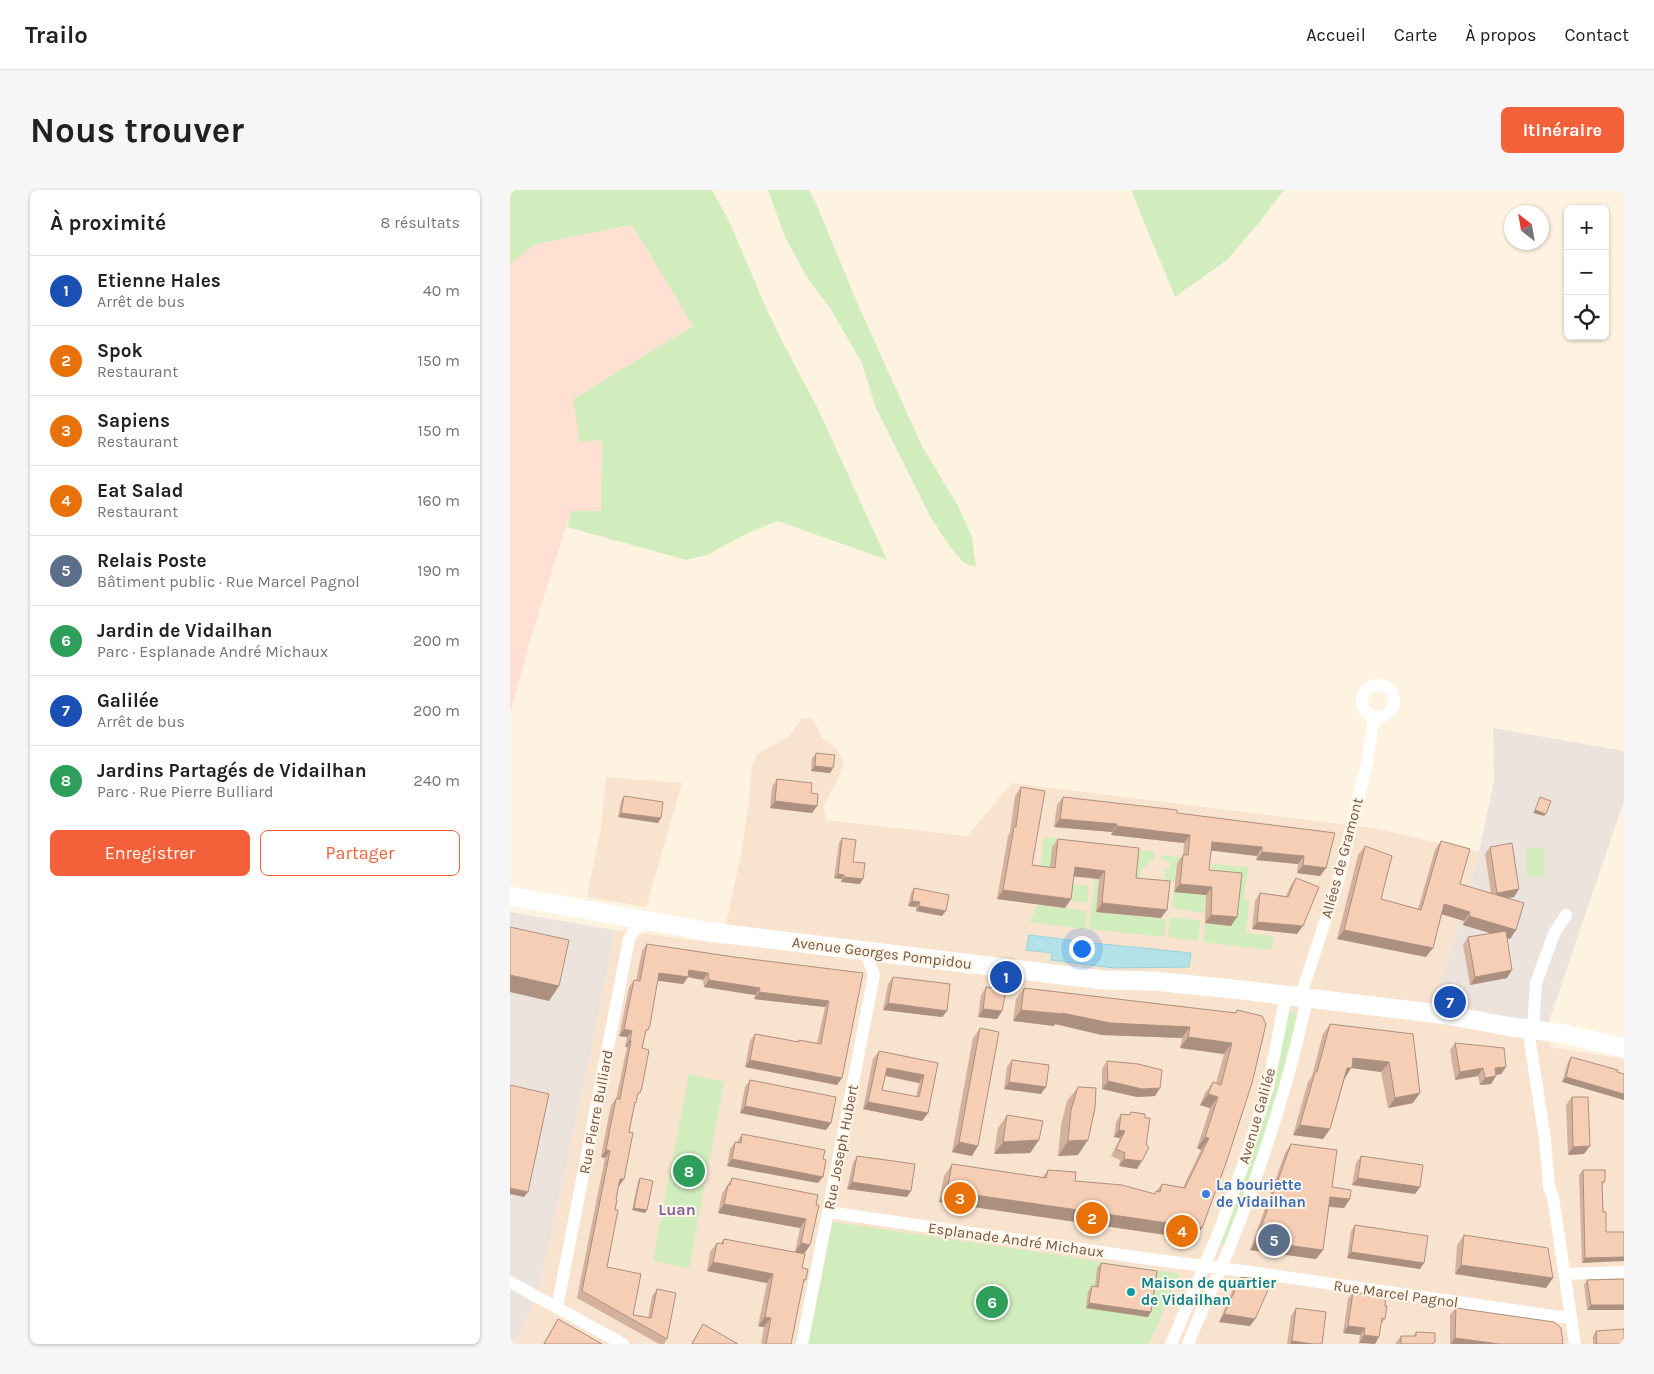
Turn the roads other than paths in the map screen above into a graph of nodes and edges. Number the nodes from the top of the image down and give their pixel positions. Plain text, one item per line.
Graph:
1 (1374, 716) dead end
2 (510, 896) edge
3 (1566, 915) dead end
4 (644, 921) junction
5 (864, 951) junction
6 (1298, 998) junction
7 (1532, 1029) junction
8 (1624, 1048) edge
9 (828, 1212) junction
10 (1203, 1267) junction
11 (1221, 1268) junction
12 (1624, 1272) edge
13 (1564, 1274) junction
14 (510, 1282) edge
15 (557, 1308) junction
16 (1570, 1316) junction
17 (622, 1344) edge
18 (802, 1344) edge
19 (1171, 1344) edge
20 (1188, 1344) edge
21 (1574, 1344) edge

1 - 6 street, Allées de Gramont
2 - 4 main road, Avenue Georges Pompidou
3 - 7 street
4 - 5 main road, Avenue Georges Pompidou
4 - 15 street, Rue Pierre Bulliard
5 - 6 main road, Avenue Georges Pompidou
5 - 9 street, Rue Joseph Hubert
6 - 7 main road, Avenue Georges Pompidou
6 - 10 street, Avenue Galilée
6 - 11 street, Avenue Galilée
7 - 8 main road, Avenue Georges Pompidou
7 - 13 street
9 - 10 street, Esplanade André Michaux
9 - 18 street, Rue Joseph Hubert
10 - 11 street, Esplanade André Michaux
10 - 19 street, Avenue Galilée
11 - 16 street, Rue Marcel Pagnol
11 - 20 street, Avenue Galilée
12 - 13 street
13 - 16 street
14 - 15 street
15 - 17 street
16 - 21 street

